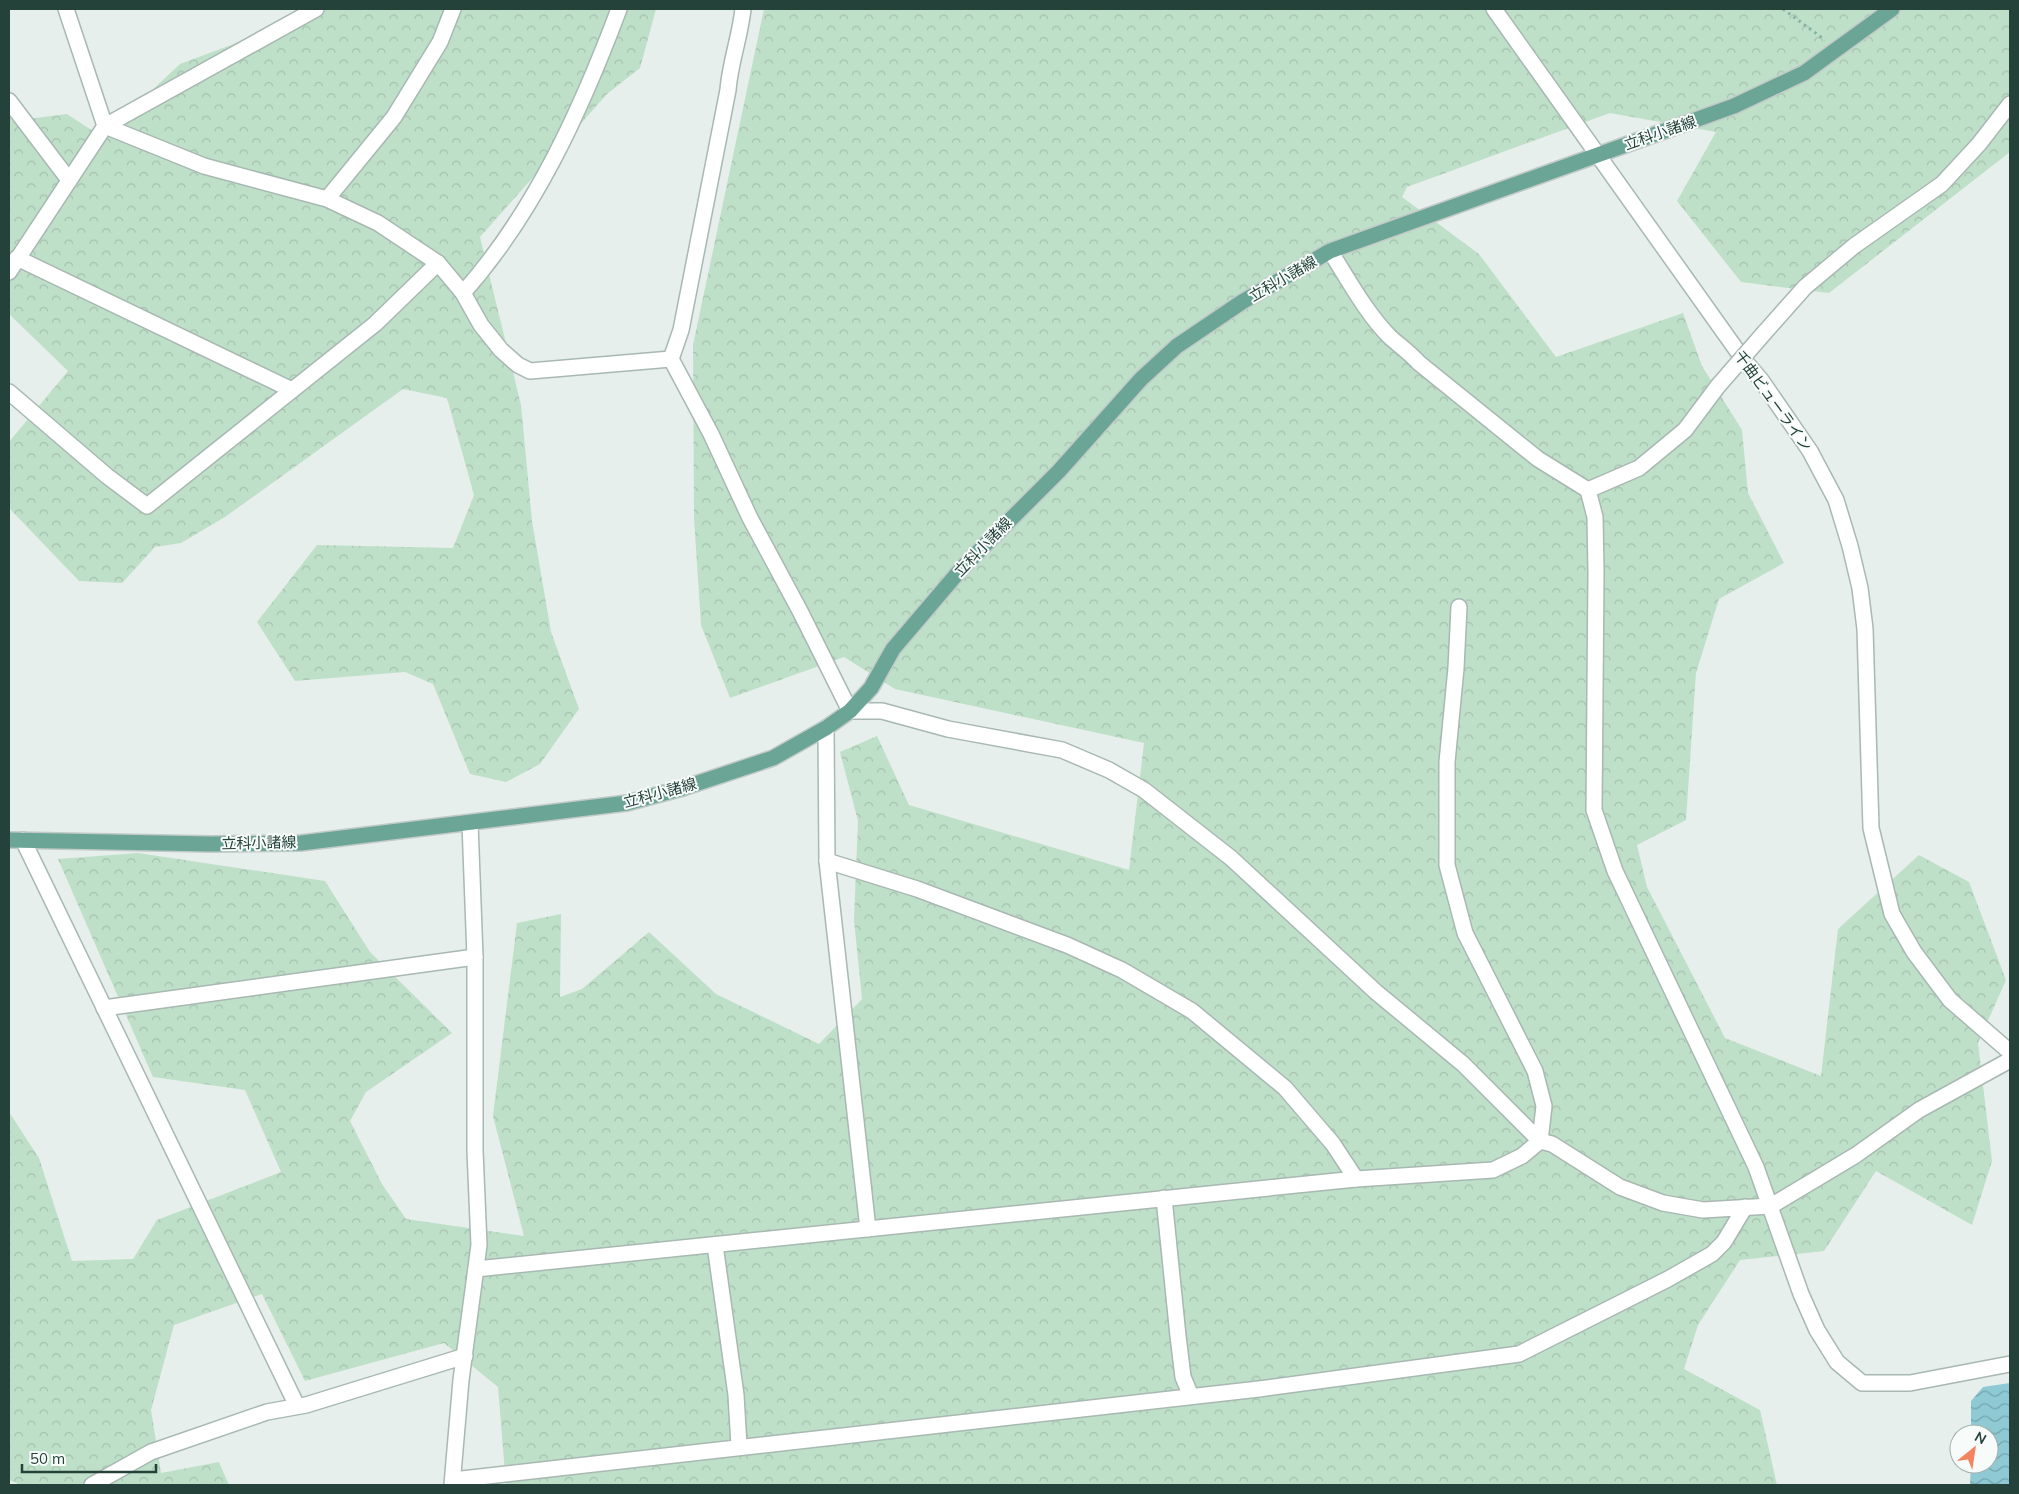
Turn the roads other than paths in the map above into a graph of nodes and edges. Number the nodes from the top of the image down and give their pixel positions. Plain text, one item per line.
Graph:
1 (66, 9) edge
2 (316, 9) edge
3 (453, 9) edge
4 (619, 9) edge
5 (743, 9) edge
6 (1494, 9) edge
7 (1892, 9) edge
8 (9, 101) edge
9 (2010, 104) edge
10 (105, 126) junction
11 (1598, 155) junction
12 (69, 180) junction
13 (327, 199) junction
14 (1330, 251) junction
15 (17, 258) junction
16 (438, 263) junction
17 (9, 272) edge
18 (462, 293) junction
19 (671, 359) junction
20 (292, 390) junction
21 (9, 392) edge
22 (1588, 490) junction
23 (1459, 607) dead end
24 (850, 711) junction
25 (826, 728) junction
26 (470, 823) junction
27 (16, 840) edge
28 (827, 861) junction
29 (475, 957) junction
30 (104, 1008) junction
31 (2010, 1052) edge
32 (2010, 1060) edge
33 (1540, 1141) junction
34 (1356, 1179) junction
35 (1164, 1198) junction
36 (1771, 1206) junction
37 (1745, 1208) junction
38 (868, 1229) junction
39 (714, 1245) junction
40 (476, 1269) junction
41 (465, 1356) junction
42 (2010, 1364) edge
43 (1191, 1396) junction
44 (297, 1406) junction
45 (739, 1446) junction
46 (452, 1483) edge
47 (92, 1485) edge

1 - 10 street
2 - 10 street
3 - 13 street
4 - 18 street
5 - 19 street
6 - 11 street, 千曲ビューライン
7 - 11 main road, 立科小諸線
8 - 12 street
9 - 22 street, bridge
10 - 12 street
10 - 13 street
11 - 14 main road, 立科小諸線
11 - 31 street, 千曲ビューライン
12 - 15 street
13 - 16 street
14 - 22 street
14 - 24 main road, 立科小諸線
15 - 17 street
15 - 20 street
16 - 18 street
16 - 20 street
18 - 19 street
19 - 24 street
20 - 21 street
22 - 36 street
23 - 33 street
24 - 25 main road, 立科小諸線
24 - 33 street
25 - 26 main road, 立科小諸線
25 - 28 street
26 - 27 main road, 立科小諸線
26 - 29 street
27 - 30 street
28 - 34 street
28 - 38 street
29 - 30 street
29 - 40 street
30 - 44 street
32 - 36 street
33 - 34 street
33 - 37 street
34 - 35 street
35 - 38 street
35 - 43 street
36 - 37 street
36 - 42 street
37 - 43 street
38 - 39 street
39 - 40 street
39 - 45 street
40 - 41 street
41 - 44 street
41 - 46 street
43 - 45 street
44 - 47 street
45 - 46 street

